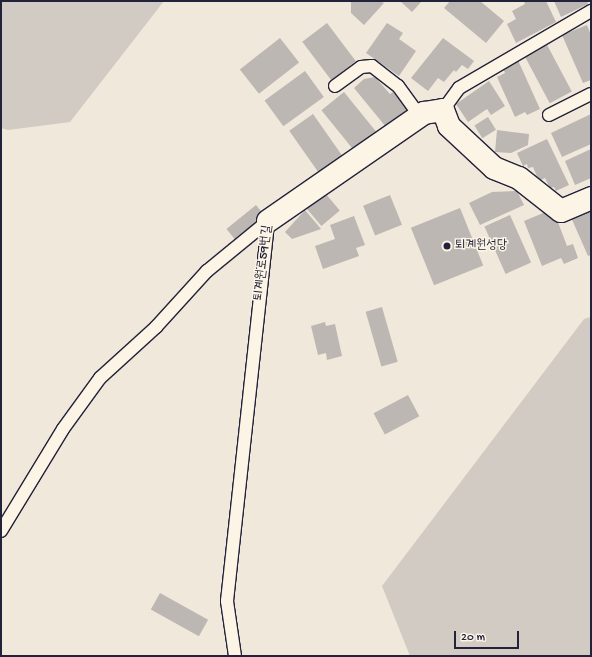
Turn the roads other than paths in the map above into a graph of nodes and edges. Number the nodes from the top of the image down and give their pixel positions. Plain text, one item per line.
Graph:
1 (591, 11) edge
2 (335, 86) dead end
3 (591, 94) edge
4 (444, 110) junction
5 (549, 115) dead end
6 (420, 116) junction
7 (591, 198) edge
8 (268, 221) junction
9 (1, 531) edge
10 (235, 656) edge

1 - 4 lane
2 - 6 lane
3 - 5 lane
4 - 6 street, 퇴계원로59번길
4 - 7 street
6 - 8 street, 퇴계원로59번길
8 - 9 lane
8 - 10 lane, 퇴계원로59번길

